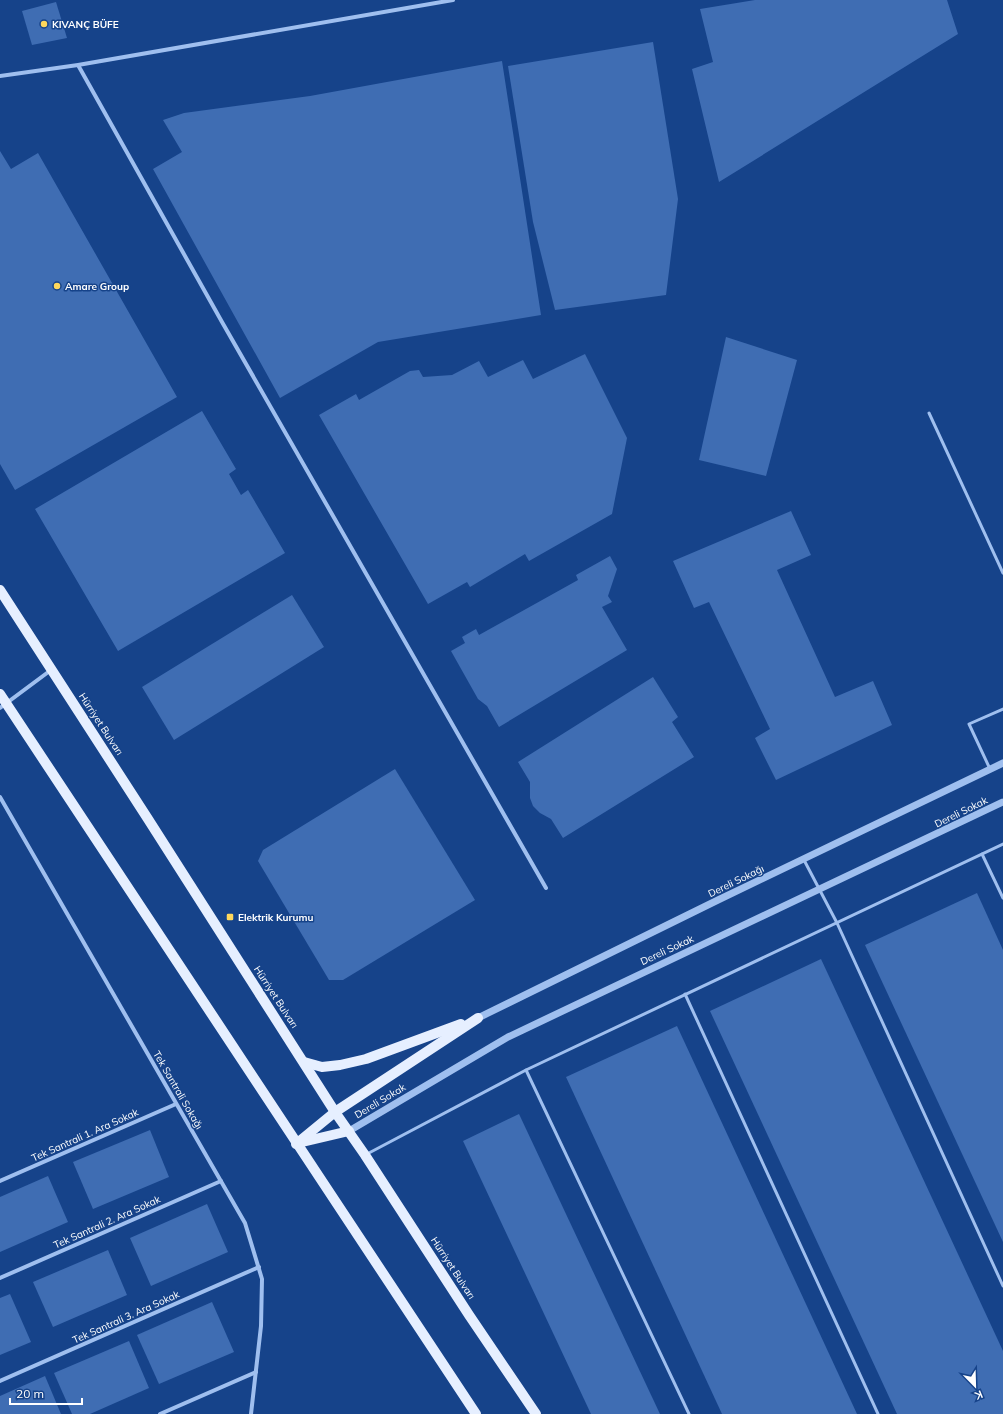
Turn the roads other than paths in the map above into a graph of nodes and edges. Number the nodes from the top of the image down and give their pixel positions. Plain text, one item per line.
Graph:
1 (453, 0) edge
2 (78, 65) junction
3 (0, 76) edge
4 (929, 413) dead end
5 (1003, 573) edge
6 (0, 590) edge
7 (52, 670) junction
8 (0, 694) edge
9 (3, 706) edge
10 (1003, 709) edge
11 (1003, 763) edge
12 (990, 769) junction
13 (0, 797) edge
14 (1003, 802) edge
15 (1003, 844) edge
16 (982, 854) junction
17 (804, 859) junction
18 (546, 888) dead end
19 (819, 889) junction
20 (1003, 898) edge
21 (837, 923) junction
22 (685, 994) junction
23 (478, 1018) junction
24 (304, 1062) junction
25 (526, 1070) junction
26 (176, 1104) junction
27 (335, 1112) junction
28 (349, 1131) junction
29 (296, 1144) junction
30 (365, 1155) junction
31 (0, 1181) edge
32 (221, 1181) junction
33 (259, 1267) junction
34 (0, 1278) edge
35 (1003, 1286) edge
36 (256, 1372) junction
37 (0, 1381) edge
38 (160, 1414) edge
39 (251, 1414) edge
40 (476, 1414) edge
41 (536, 1414) edge
42 (689, 1414) edge
43 (878, 1414) edge

1 - 2 street
2 - 3 street
2 - 18 street
4 - 5 lane
6 - 7 main road, Hürriyet Bulvarı
7 - 9 street
7 - 24 main road, Hürriyet Bulvarı
8 - 9 main road
9 - 29 main road
10 - 12 lane
11 - 12 street, Dereli Sokağı
12 - 17 street, Dereli Sokağı
13 - 26 street, Tek Santrali Sokağı
14 - 19 street, Dereli Sokak
15 - 16 lane
16 - 20 lane
16 - 21 lane
17 - 19 lane
17 - 23 street, Dereli Sokağı
19 - 21 lane
19 - 28 street, Dereli Sokak
21 - 22 lane
21 - 35 lane
22 - 25 lane
22 - 43 lane
23 - 24 main road
23 - 27 main road
24 - 27 main road, Hürriyet Bulvarı
25 - 30 lane
25 - 42 lane
26 - 31 street, Tek Santrali 1. Ara Sokak
26 - 32 street, Tek Santrali Sokağı
27 - 28 main road, Hürriyet Bulvarı
27 - 29 main road
28 - 29 main road
28 - 30 main road, Hürriyet Bulvarı
29 - 40 main road
30 - 41 main road, Hürriyet Bulvarı
32 - 33 street, Tek Santrali Sokağı
32 - 34 street, Tek Santrali 2. Ara Sokak
33 - 36 street, Tek Santrali Sokağı
33 - 37 street, Tek Santrali 3. Ara Sokak
36 - 38 street
36 - 39 street, Tek Santrali Sokağı

